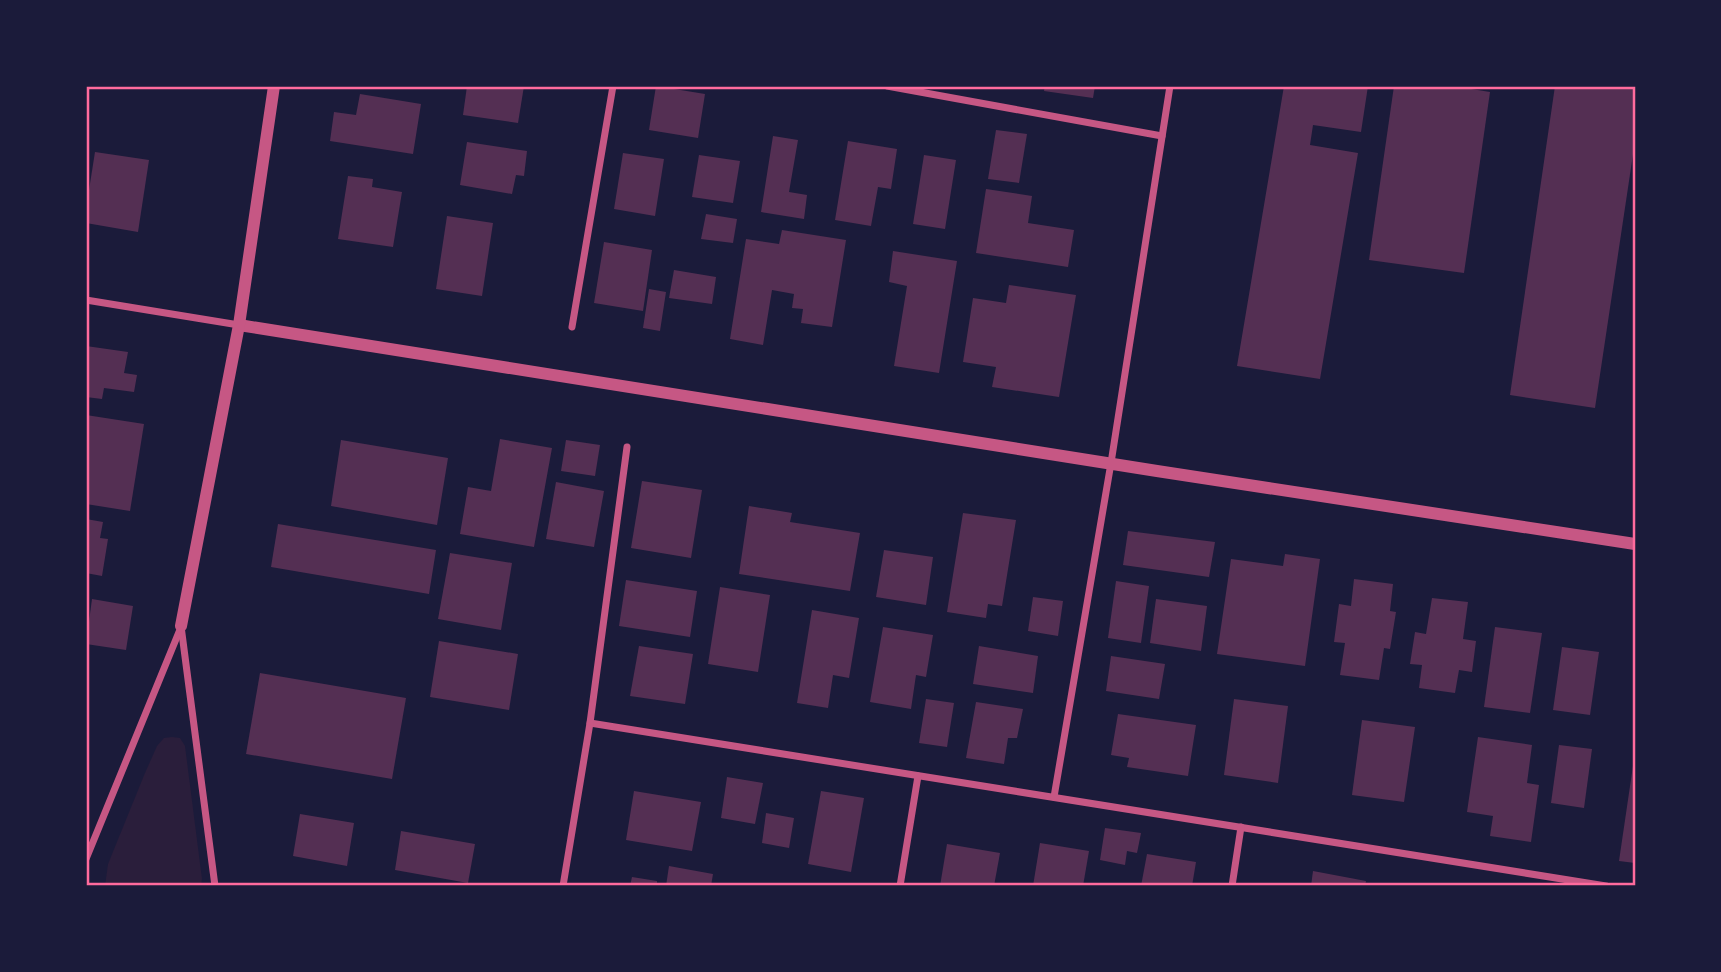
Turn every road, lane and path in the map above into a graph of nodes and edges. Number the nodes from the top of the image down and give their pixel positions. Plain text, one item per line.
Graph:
1 (274, 86) edge
2 (613, 86) edge
3 (890, 86) edge
4 (1170, 86) edge
5 (1162, 136) junction
6 (86, 300) edge
7 (239, 325) junction
8 (572, 327) dead end
9 (627, 447) dead end
10 (1111, 463) junction
11 (1635, 544) edge
12 (181, 626) junction
13 (590, 723) junction
14 (918, 776) junction
15 (1054, 797) junction
16 (1241, 827) junction
17 (86, 859) edge
18 (1537, 875) junction
19 (215, 886) edge
20 (563, 886) edge
21 (900, 886) edge
22 (1232, 886) edge
23 (1535, 886) edge
24 (1606, 886) edge

1 - 7 street
2 - 8 street
3 - 5 street
4 - 5 street
5 - 10 street
6 - 7 street
7 - 10 street
7 - 12 street
9 - 13 street
10 - 11 street
10 - 15 street
12 - 17 street
12 - 19 street
13 - 14 street
13 - 20 street
14 - 15 street
14 - 21 street
15 - 16 street
16 - 18 street
16 - 22 street
18 - 23 street
18 - 24 street

